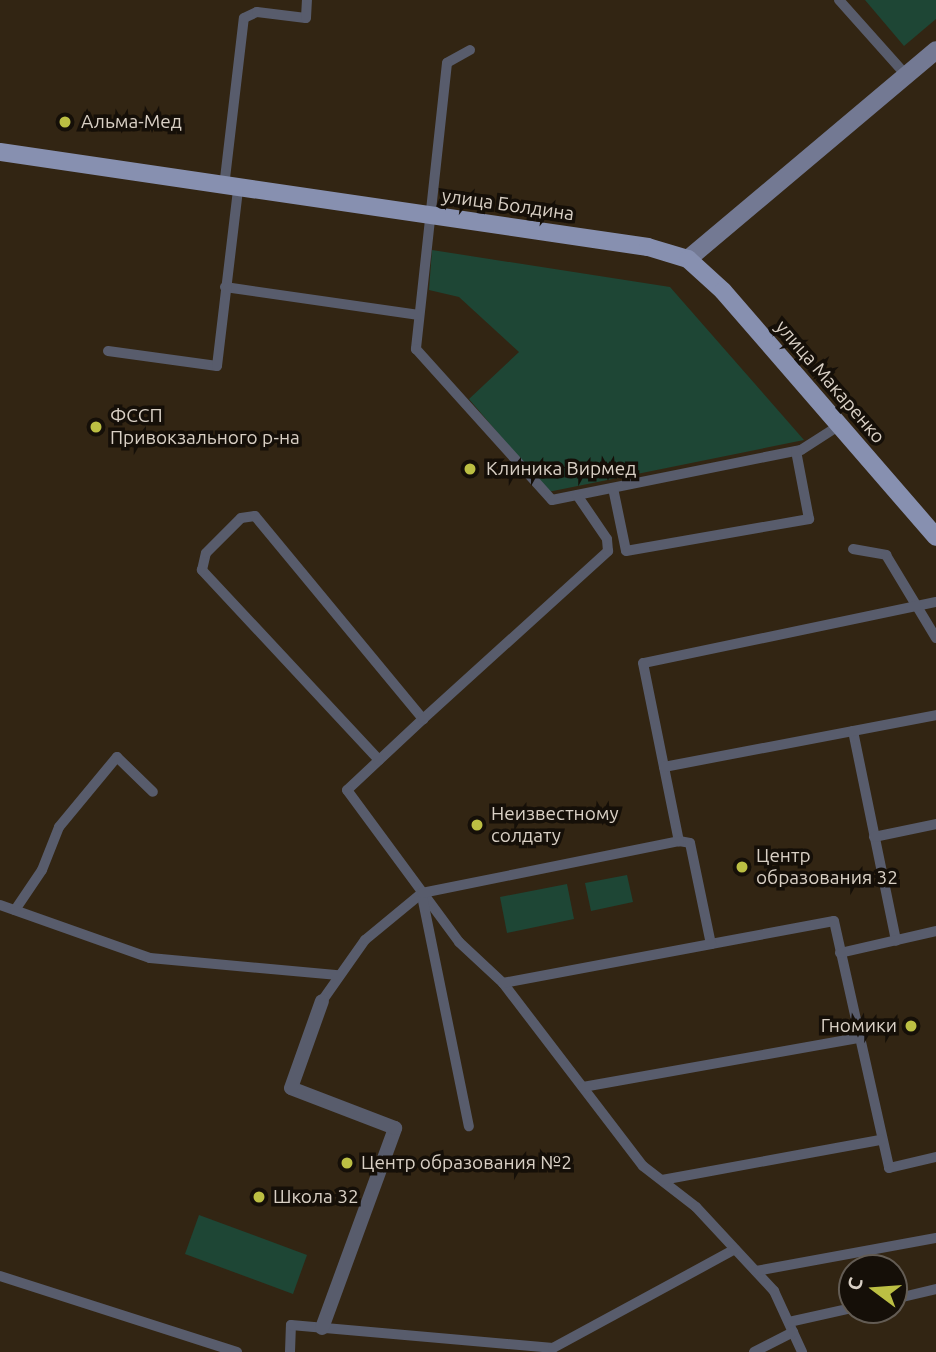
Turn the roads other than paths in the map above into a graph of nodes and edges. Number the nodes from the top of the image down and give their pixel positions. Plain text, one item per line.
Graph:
1 (307, 0) edge
2 (839, 0) edge
3 (470, 50) dead end
4 (936, 50) edge
5 (906, 75) junction
6 (0, 152) edge
7 (231, 188) junction
8 (429, 215) junction
9 (688, 259) junction
10 (225, 287) junction
11 (419, 315) junction
12 (108, 351) dead end
13 (840, 425) junction
14 (796, 451) junction
15 (613, 488) junction
16 (577, 495) junction
17 (936, 537) edge
18 (853, 549) dead end
19 (936, 602) edge
20 (914, 607) junction
21 (936, 638) edge
22 (936, 715) edge
23 (423, 719) junction
24 (853, 731) junction
25 (379, 760) junction
26 (664, 767) junction
27 (153, 792) dead end
28 (936, 824) edge
29 (874, 837) junction
30 (679, 841) junction
31 (422, 893) junction
32 (0, 905) edge
33 (15, 910) junction
34 (936, 932) edge
35 (896, 940) junction
36 (711, 944) junction
37 (840, 953) junction
38 (338, 975) junction
39 (503, 983) junction
40 (322, 1001) joint
41 (857, 1038) junction
42 (583, 1087) junction
43 (469, 1126) dead end
44 (881, 1140) junction
45 (936, 1157) edge
46 (663, 1181) junction
47 (936, 1238) edge
48 (735, 1249) junction
49 (756, 1271) junction
50 (0, 1276) edge
51 (936, 1289) edge
52 (908, 1296) edge
53 (838, 1312) edge
54 (791, 1327) junction
55 (322, 1328) junction
56 (237, 1352) edge
57 (290, 1352) edge
58 (754, 1352) edge
59 (802, 1352) edge

1 - 7 lane
2 - 5 lane
3 - 8 lane
4 - 5 main road
5 - 9 main road
6 - 7 main road, улица Болдина
7 - 8 main road, улица Болдина
7 - 10 lane
8 - 9 main road, улица Болдина
8 - 11 lane
9 - 13 main road, улица Макаренко
10 - 11 lane
10 - 12 lane
11 - 16 lane
13 - 14 lane
13 - 17 main road, улица Макаренко
14 - 15 lane
14 - 15 lane
15 - 16 lane
16 - 23 lane
18 - 20 lane
19 - 20 lane
20 - 21 lane
20 - 26 lane
22 - 24 lane
23 - 25 lane
23 - 25 lane
24 - 26 lane
24 - 29 lane
25 - 31 lane
26 - 30 lane
27 - 33 lane
28 - 29 lane
29 - 35 lane
30 - 31 lane
30 - 36 lane
31 - 38 lane
31 - 39 lane
31 - 43 lane
32 - 33 lane
33 - 38 lane
34 - 35 lane
35 - 37 lane
36 - 37 lane
36 - 39 lane
37 - 41 lane
38 - 40 lane
39 - 42 lane
40 - 55 street
41 - 42 lane
41 - 44 lane
42 - 46 lane
44 - 45 lane
44 - 46 lane
46 - 48 lane
47 - 49 lane
48 - 49 lane
48 - 55 lane
49 - 54 lane
50 - 56 lane
51 - 52 lane
53 - 54 lane
54 - 58 lane
54 - 59 lane
55 - 57 lane

